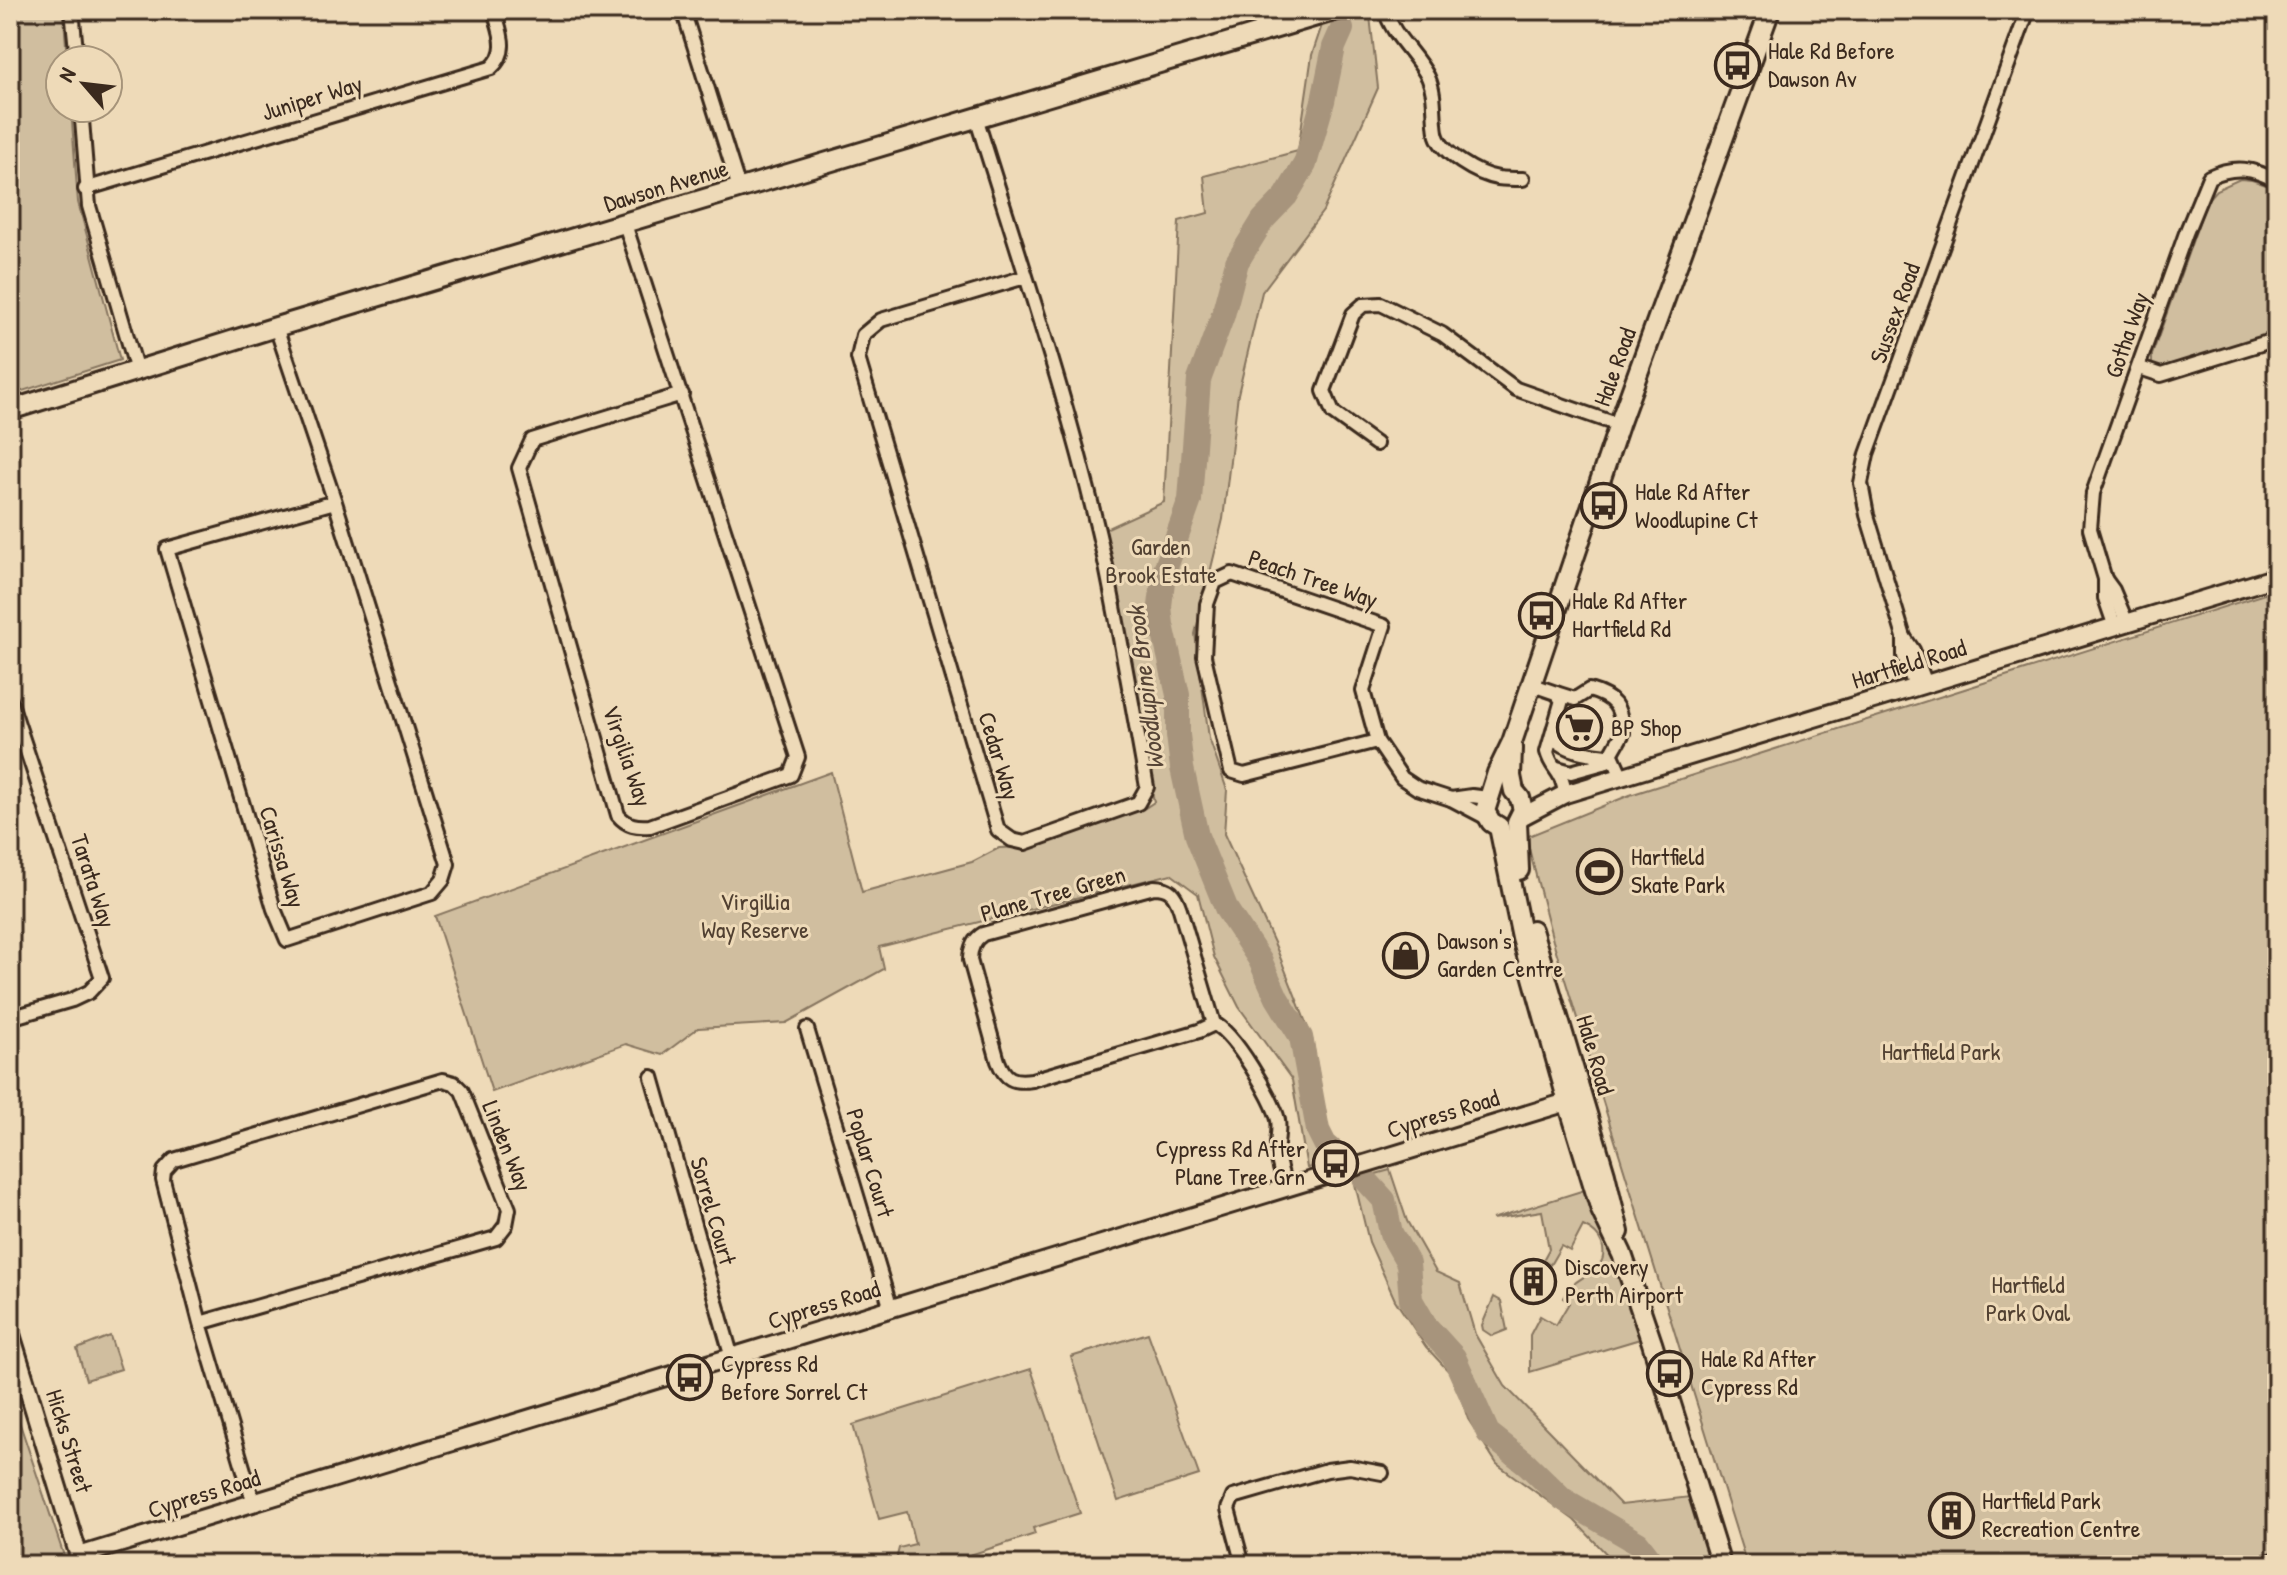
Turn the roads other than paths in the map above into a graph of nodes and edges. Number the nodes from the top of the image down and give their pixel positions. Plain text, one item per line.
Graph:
1 (72, 10) edge
2 (494, 10) edge
3 (683, 10) edge
4 (1258, 10) edge
5 (1337, 10) edge
6 (1385, 10) edge
7 (1770, 10) edge
8 (2028, 10) edge
9 (1263, 32) junction
10 (75, 44) edge
11 (976, 117) junction
12 (82, 124) edge
13 (1523, 179) dead end
14 (2277, 181) edge
15 (739, 188) junction
16 (85, 189) junction
17 (625, 224) junction
18 (1025, 277) junction
19 (276, 327) junction
20 (2277, 339) edge
21 (2140, 368) junction
22 (137, 371) junction
23 (682, 394) junction
24 (10, 410) edge
25 (1619, 425) junction
26 (1376, 444) dead end
27 (335, 502) junction
28 (2277, 578) edge
29 (2121, 625) junction
30 (1530, 684) junction
31 (1920, 685) junction
32 (1556, 693) junction
33 (10, 700) edge
34 (1554, 728) junction
35 (1377, 741) junction
36 (1512, 742) junction
37 (1606, 759) junction
38 (1557, 768) junction
39 (1620, 772) junction
40 (1516, 793) junction
41 (1560, 795) junction
42 (1490, 796) junction
43 (1451, 799) junction
44 (1519, 820) junction
45 (1493, 822) junction
46 (10, 1018) edge
47 (1214, 1024) junction
48 (807, 1029) dead end
49 (652, 1077) dead end
50 (1576, 1100) junction
51 (1286, 1188) junction
52 (891, 1309) junction
53 (200, 1323) junction
54 (10, 1331) edge
55 (732, 1358) junction
56 (1382, 1473) dead end
57 (254, 1504) junction
58 (2277, 1559) edge
59 (81, 1561) edge
60 (1243, 1565) edge
61 (1721, 1565) edge
62 (2257, 1565) edge

1 - 10 street
2 - 16 street, Juniper Way
3 - 15 street
4 - 9 street
5 - 9 main road, Dawson Avenue
6 - 13 street
7 - 25 main road, Hale Road
8 - 31 street, Sussex Road
9 - 11 main road, Dawson Avenue
11 - 15 main road, Dawson Avenue
11 - 18 street, Cedar Way
12 - 16 street
14 - 21 street, Gotha Way
15 - 17 main road, Dawson Avenue
16 - 22 street
17 - 19 main road, Dawson Avenue
17 - 23 street, Virgilia Way
18 - 18 street, Cedar Way
19 - 22 main road, Dawson Avenue
19 - 27 street, Carissa Way
20 - 21 street
21 - 29 street, Gotha Way
22 - 24 main road, Dawson Avenue
23 - 23 street, Virgilia Way
25 - 26 street
25 - 30 main road, Hale Road
27 - 27 street, Carissa Way
28 - 29 street, Hartfield Road
29 - 31 street, Hartfield Road
30 - 32 street
30 - 36 main road, Hale Road
31 - 39 street, Hartfield Road
32 - 34 street
32 - 37 street
33 - 46 street, Tarata Way
34 - 37 street
34 - 38 street
35 - 35 street, Peach Tree Way
35 - 43 street, Peach Tree Way
36 - 40 main road, Hale Road
36 - 42 main road, Hale Road
37 - 38 street
37 - 39 street
38 - 41 street
39 - 41 street, Hartfield Road
40 - 41 street, Hartfield Road
40 - 42 main road
40 - 44 main road, Hale Road
41 - 44 street, Hartfield Road
42 - 43 street, Peach Tree Way
42 - 45 main road, Hale Road
43 - 45 street, Peach Tree Way
44 - 45 main road
44 - 50 main road, Hale Road
45 - 50 main road, Hale Road
47 - 47 street, Plane Tree Green
47 - 51 street, Plane Tree Green
48 - 52 street, Poplar Court
49 - 55 street, Sorrel Court
50 - 51 street, Cypress Road
50 - 61 main road, Hale Road
51 - 52 street, Cypress Road
52 - 55 street, Cypress Road
53 - 53 street, Linden Way
53 - 57 street, Linden Way
54 - 59 street, Hicks Street
55 - 57 street, Cypress Road
56 - 60 street
57 - 59 street, Cypress Road
58 - 62 street

